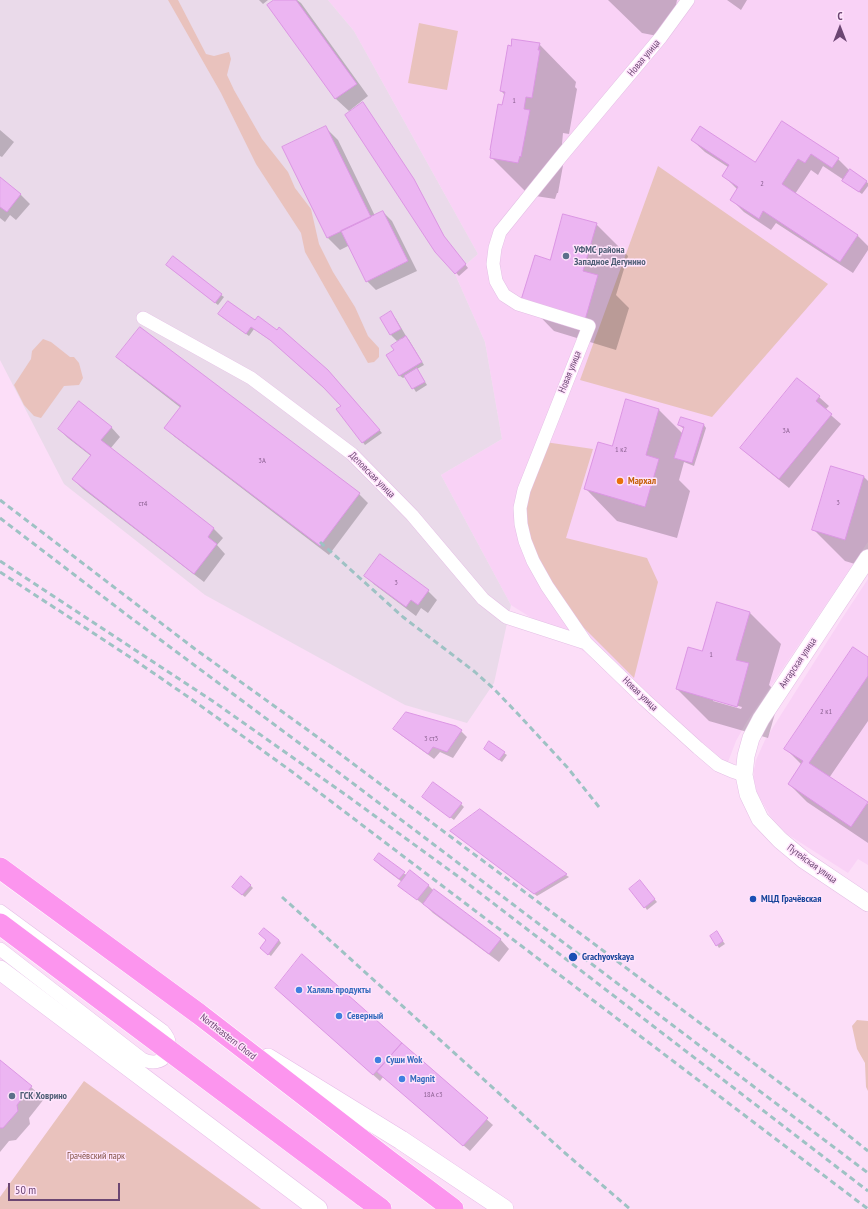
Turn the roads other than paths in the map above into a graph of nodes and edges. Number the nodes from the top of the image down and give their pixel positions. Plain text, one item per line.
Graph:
1 (688, 0) edge
2 (143, 318) dead end
3 (868, 558) edge
4 (586, 642) junction
5 (744, 775) junction
6 (0, 868) edge
7 (868, 903) edge
8 (0, 911) edge
9 (0, 924) edge
10 (0, 949) edge
11 (0, 970) edge
12 (199, 1014) junction
13 (318, 1209) edge
14 (381, 1209) edge
15 (453, 1209) edge
16 (504, 1209) edge

1 - 4 street, Новая улица
2 - 4 street, Деповская улица
3 - 5 street, Ангарская улица
4 - 5 street, Новая улица
5 - 7 street, Путейская улица
6 - 12 main road, Northeastern Chord
8 - 10 street
9 - 14 main road, bridge
11 - 13 main road
12 - 15 main road, Northeastern Chord
12 - 16 main road

